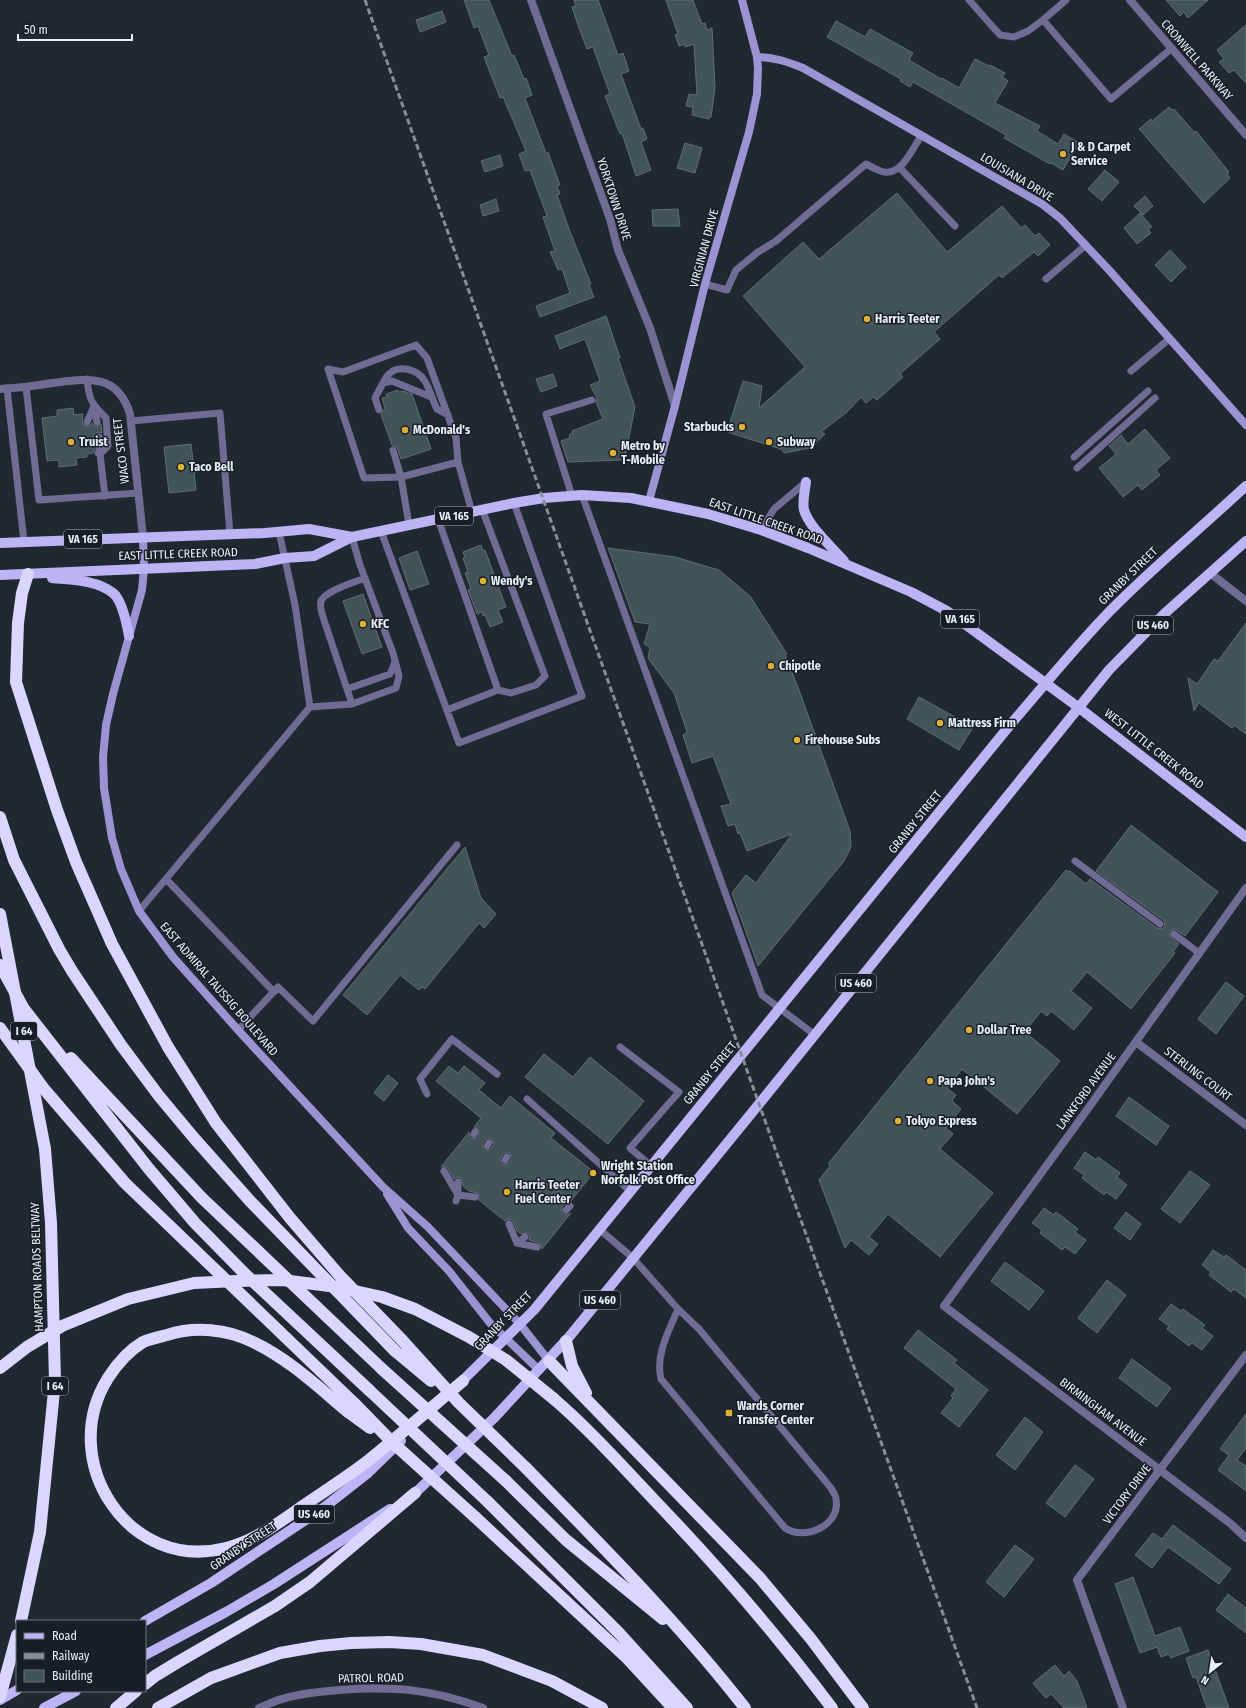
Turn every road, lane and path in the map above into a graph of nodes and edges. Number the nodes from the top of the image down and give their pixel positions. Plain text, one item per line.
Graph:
1 (531, 0) edge
2 (742, 0) edge
3 (969, 0) edge
4 (1066, 0) edge
5 (1130, 0) edge
6 (1043, 20) junction
7 (1172, 48) junction
8 (757, 57) junction
9 (1246, 135) edge
10 (921, 136) junction
11 (900, 168) junction
12 (954, 226) dead end
13 (1086, 245) junction
14 (1046, 279) dead end
15 (705, 284) junction
16 (1169, 339) junction
17 (1131, 372) dead end
18 (87, 379) junction
19 (383, 383) junction
20 (26, 387) junction
21 (3, 389) edge
22 (1148, 391) dead end
23 (431, 397) junction
24 (1154, 398) dead end
25 (592, 400) dead end
26 (94, 406) junction
27 (675, 406) junction
28 (379, 410) dead end
29 (448, 415) junction
30 (130, 421) junction
31 (87, 422) dead end
32 (97, 422) dead end
33 (1246, 425) edge
34 (99, 437) dead end
35 (393, 450) dead end
36 (99, 454) junction
37 (1074, 457) dead end
38 (458, 462) junction
39 (1077, 468) dead end
40 (401, 477) junction
41 (806, 482) joint
42 (1246, 486) edge
43 (138, 494) junction
44 (105, 496) junction
45 (577, 496) junction
46 (649, 501) junction
47 (514, 503) junction
48 (482, 509) junction
49 (472, 512) junction
50 (438, 519) junction
51 (409, 525) junction
52 (761, 530) junction
53 (381, 531) junction
54 (278, 532) junction
55 (230, 534) junction
56 (143, 537) junction
57 (352, 537) junction
58 (1246, 541) edge
59 (24, 542) junction
60 (0, 543) edge
61 (285, 558) junction
62 (847, 564) junction
63 (144, 568) junction
64 (1210, 573) junction
65 (28, 574) junction
66 (0, 575) edge
67 (365, 578) junction
68 (1246, 601) edge
69 (130, 636) junction
70 (395, 662) junction
71 (1046, 683) junction
72 (347, 689) junction
73 (498, 690) junction
74 (352, 704) junction
75 (310, 707) junction
76 (1078, 707) junction
77 (447, 710) junction
78 (0, 817) edge
79 (1246, 837) edge
80 (457, 845) dead end
81 (1075, 861) dead end
82 (166, 879) junction
83 (1246, 888) edge
84 (139, 911) junction
85 (0, 914) edge
86 (1160, 924) dead end
87 (1174, 934) dead end
88 (1199, 953) junction
89 (0, 965) edge
90 (274, 992) junction
91 (24, 1009) junction
92 (780, 1009) junction
93 (0, 1028) edge
94 (238, 1030) junction
95 (815, 1035) junction
96 (1136, 1042) junction
97 (620, 1047) dead end
98 (497, 1074) dead end
99 (427, 1094) dead end
100 (527, 1099) dead end
101 (1246, 1125) edge
102 (651, 1166) junction
103 (444, 1171) dead end
104 (458, 1182) dead end
105 (383, 1187) junction
106 (630, 1191) junction
107 (475, 1197) dead end
108 (457, 1198) junction
109 (509, 1224) dead end
110 (600, 1229) junction
111 (525, 1237) dead end
112 (517, 1243) junction
113 (537, 1246) dead end
114 (633, 1258) junction
115 (944, 1306) joint
116 (678, 1309) junction
117 (520, 1324) junction
118 (506, 1339) junction
119 (566, 1341) junction
120 (1246, 1355) edge
121 (549, 1360) junction
122 (0, 1368) edge
123 (539, 1370) junction
124 (463, 1381) junction
125 (459, 1403) junction
126 (593, 1406) junction
127 (351, 1408) junction
128 (1160, 1470) junction
129 (415, 1493) junction
130 (1246, 1538) edge
131 (20, 1620) edge
132 (146, 1620) edge
133 (16, 1639) edge
134 (690, 1642) junction
135 (146, 1654) edge
136 (146, 1683) edge
137 (16, 1690) edge
138 (74, 1692) edge
139 (135, 1692) edge
140 (0, 1698) edge
141 (44, 1708) edge
142 (116, 1708) edge
143 (158, 1708) edge
144 (259, 1708) edge
145 (483, 1708) edge
146 (602, 1708) edge
147 (673, 1708) edge
148 (687, 1708) edge
149 (745, 1708) edge
150 (832, 1708) edge
151 (864, 1708) edge
152 (1123, 1708) edge

1 - 27 street, YORKTOWN DRIVE
2 - 8 main road, VIRGINIAN DRIVE
3 - 6 lane
4 - 6 lane
5 - 7 street, CROMWELL PARKWAY
6 - 7 lane
7 - 9 street, CROMWELL PARKWAY
8 - 10 main road, LOUISIANA DRIVE
8 - 15 main road, VIRGINIAN DRIVE
10 - 11 lane
10 - 13 main road, LOUISIANA DRIVE
11 - 12 lane
11 - 15 lane
13 - 14 lane
13 - 16 main road, LOUISIANA DRIVE
15 - 27 main road, VIRGINIAN DRIVE
16 - 17 lane
16 - 33 main road, LOUISIANA DRIVE
18 - 20 street, WACO STREET
18 - 26 lane
18 - 30 street, WACO STREET
19 - 23 lane
19 - 23 lane
19 - 28 lane
20 - 21 street, WACO STREET
20 - 44 lane
21 - 59 lane
22 - 37 lane
23 - 29 lane
24 - 39 lane
25 - 45 lane
26 - 31 lane
26 - 32 lane
26 - 36 lane
27 - 46 main road, VIRGINIAN DRIVE
29 - 38 lane
29 - 40 lane
30 - 43 street, WACO STREET
30 - 55 lane
34 - 36 lane
35 - 40 lane
36 - 44 lane
38 - 40 lane
38 - 49 lane
40 - 51 lane
41 - 52 lane
41 - 62 main road
42 - 71 main road, GRANBY STREET / US 460
43 - 44 lane
43 - 56 street, WACO STREET
45 - 46 main road, EAST LITTLE CREEK ROAD / VA 165
45 - 47 main road, EAST LITTLE CREEK ROAD / VA 165
45 - 92 lane
46 - 52 main road, EAST LITTLE CREEK ROAD / VA 165
47 - 48 main road, EAST LITTLE CREEK ROAD / VA 165
47 - 77 lane
48 - 49 main road, EAST LITTLE CREEK ROAD / VA 165
48 - 73 lane
49 - 50 main road, EAST LITTLE CREEK ROAD / VA 165
50 - 51 main road, EAST LITTLE CREEK ROAD / VA 165
50 - 73 lane
51 - 53 main road, EAST LITTLE CREEK ROAD / VA 165
52 - 62 main road, EAST LITTLE CREEK ROAD / VA 165
53 - 57 main road, EAST LITTLE CREEK ROAD / VA 165
53 - 77 lane
54 - 55 main road, EAST LITTLE CREEK ROAD / VA 165
54 - 57 main road, EAST LITTLE CREEK ROAD / VA 165
54 - 61 lane
55 - 56 main road, EAST LITTLE CREEK ROAD / VA 165
56 - 59 main road, EAST LITTLE CREEK ROAD / VA 165
56 - 63 main road, EAST ADMIRAL TAUSSIG BOULEVARD
57 - 61 main road, EAST LITTLE CREEK ROAD / VA 165
57 - 67 lane
58 - 64 main road, US 460
59 - 60 main road, EAST LITTLE CREEK ROAD / VA 165
61 - 63 main road, EAST LITTLE CREEK ROAD / VA 165
61 - 75 lane
62 - 71 main road, EAST LITTLE CREEK ROAD / VA 165
63 - 65 main road, EAST LITTLE CREEK ROAD / VA 165
63 - 69 main road, EAST ADMIRAL TAUSSIG BOULEVARD
64 - 68 street
64 - 76 main road, US 460
65 - 66 main road, EAST LITTLE CREEK ROAD / VA 165
65 - 69 main road
65 - 125 highway, bridge
67 - 70 lane
67 - 72 lane
69 - 84 main road, EAST ADMIRAL TAUSSIG BOULEVARD
70 - 72 lane
70 - 74 lane
71 - 76 main road, WEST LITTLE CREEK ROAD / VA 165
71 - 92 main road, GRANBY STREET / US 460
72 - 74 lane
73 - 77 lane
74 - 75 lane
75 - 82 lane
76 - 79 main road, WEST LITTLE CREEK ROAD / VA 165
76 - 95 main road, US 460
78 - 125 highway, bridge
80 - 90 lane
81 - 86 lane
82 - 84 lane
82 - 90 lane
83 - 88 street, LANKFORD AVENUE
84 - 94 main road, EAST ADMIRAL TAUSSIG BOULEVARD
85 - 131 highway, HAMPTON ROADS BELTWAY / I 64, bridge
87 - 88 lane
88 - 96 street, LANKFORD AVENUE
89 - 91 highway
90 - 94 lane
91 - 134 highway, bridge
91 - 148 highway, bridge
92 - 95 lane
92 - 102 main road, GRANBY STREET / US 460
93 - 127 highway
94 - 105 main road, EAST ADMIRAL TAUSSIG BOULEVARD
95 - 114 main road, US 460
96 - 101 street, STERLING COURT
96 - 115 street, LANKFORD AVENUE
97 - 102 lane
98 - 99 lane
100 - 106 lane
102 - 106 main road, GRANBY STREET / US 460
103 - 108 lane
104 - 108 lane
105 - 117 main road, EAST ADMIRAL TAUSSIG BOULEVARD
105 - 118 main road, EAST ADMIRAL TAUSSIG BOULEVARD
106 - 110 main road, GRANBY STREET / US 460
107 - 108 lane
109 - 112 lane
110 - 114 lane
110 - 117 main road, GRANBY STREET / US 460
111 - 112 lane
112 - 113 lane
114 - 116 lane
114 - 119 main road, US 460
115 - 128 street, BIRMINGHAM AVENUE
116 - 116 lane
117 - 118 main road, GRANBY STREET / US 460
117 - 121 main road, EAST ADMIRAL TAUSSIG BOULEVARD
118 - 123 main road, EAST ADMIRAL TAUSSIG BOULEVARD
118 - 124 main road, GRANBY STREET / US 460
119 - 121 main road, US 460
119 - 126 highway
120 - 128 street, VICTORY DRIVE
121 - 123 main road, US 460
121 - 126 highway
122 - 150 highway, bridge
123 - 129 main road, US 460
124 - 127 highway
124 - 132 main road, GRANBY STREET / US 460
125 - 134 highway, bridge
126 - 151 highway
127 - 147 highway, bridge
128 - 130 street, BIRMINGHAM AVENUE
128 - 152 street, VICTORY DRIVE
129 - 135 main road, US 460
129 - 136 highway
133 - 140 highway
134 - 149 highway
137 - 140 main road
138 - 141 main road
139 - 142 highway
143 - 146 highway
144 - 145 street, PATROL ROAD

